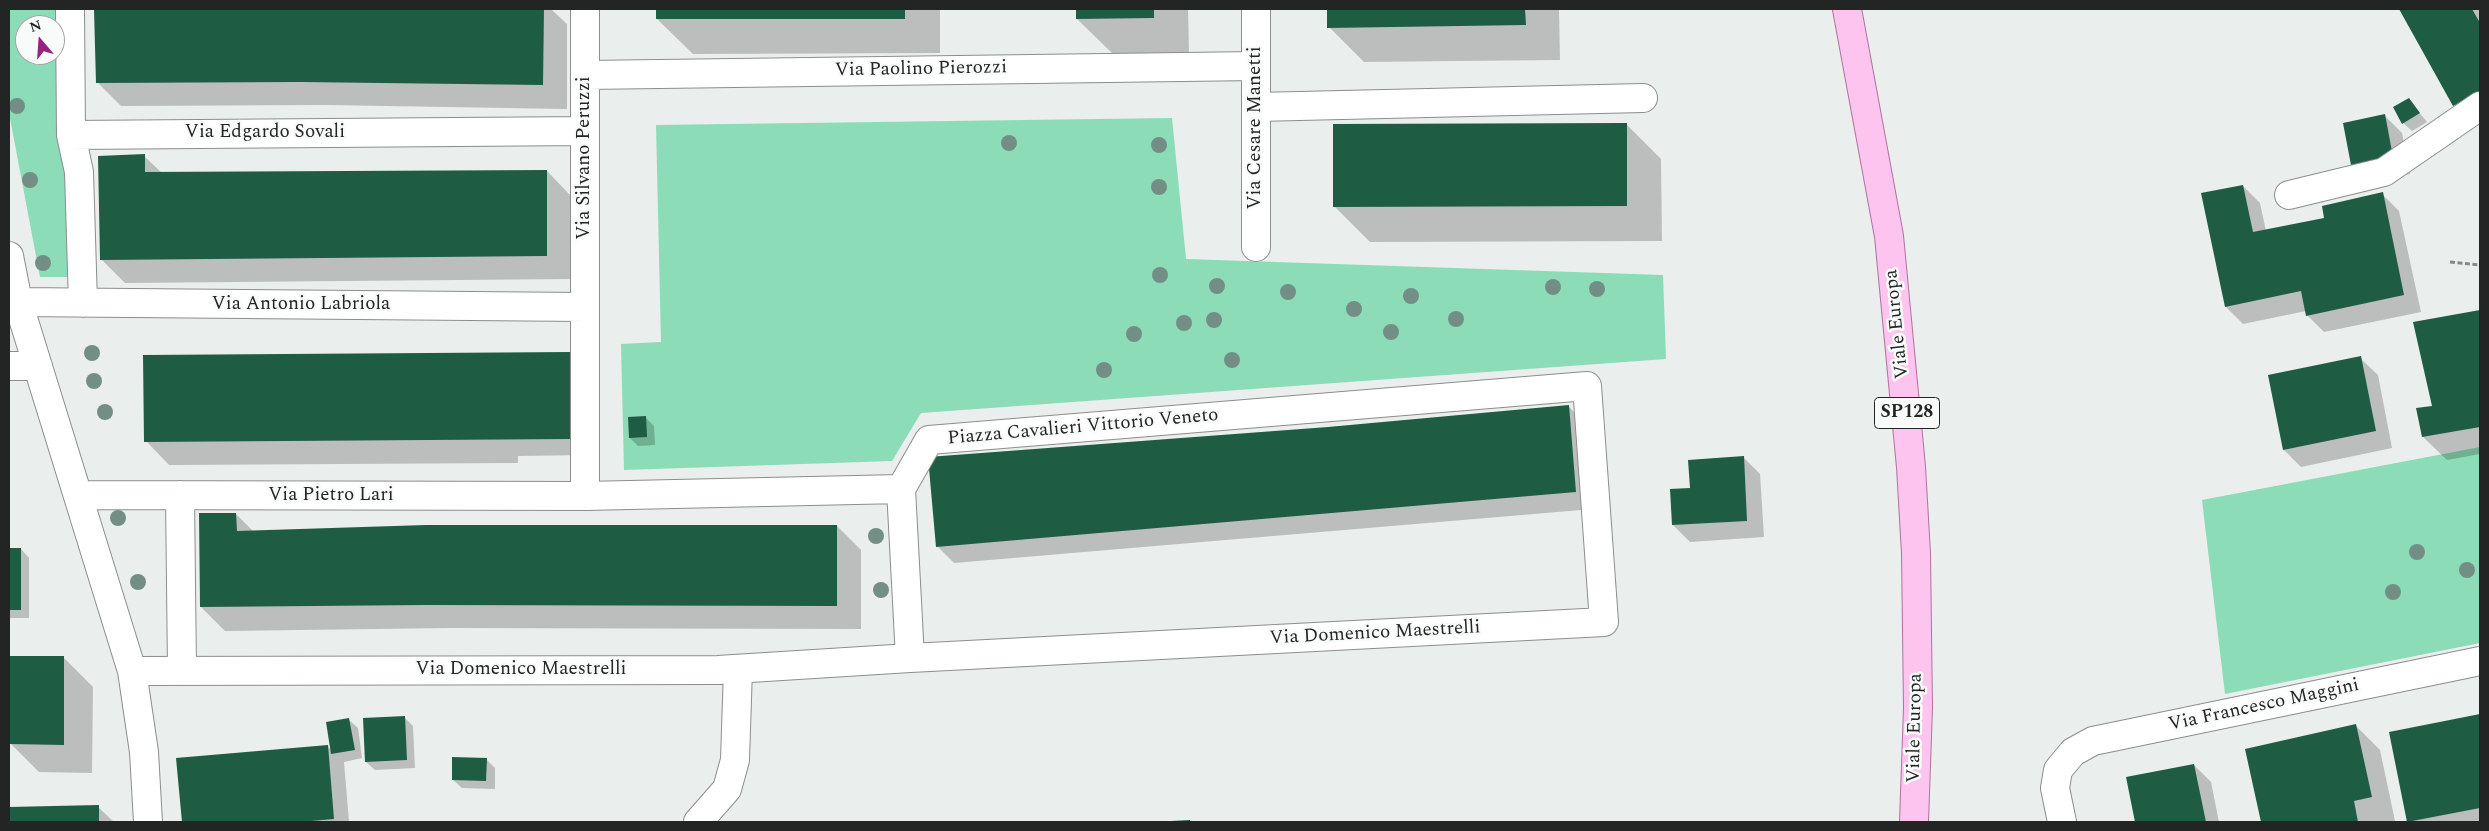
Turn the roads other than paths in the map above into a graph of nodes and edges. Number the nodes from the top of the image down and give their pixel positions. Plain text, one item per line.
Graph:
1 (70, 9) edge
2 (585, 9) edge
3 (1256, 9) edge
4 (1848, 9) edge
5 (1256, 66) junction
6 (585, 75) junction
7 (1643, 98) dead end
8 (2480, 106) edge
9 (1256, 107) junction
10 (585, 131) junction
11 (71, 134) junction
12 (2289, 195) dead end
13 (1256, 247) dead end
14 (9, 256) edge
15 (18, 302) junction
16 (83, 303) junction
17 (584, 307) junction
18 (9, 366) edge
19 (38, 366) junction
20 (1587, 386) joint
21 (901, 489) junction
22 (78, 495) junction
23 (180, 496) junction
24 (585, 496) junction
25 (910, 658) junction
26 (2480, 661) edge
27 (738, 669) junction
28 (132, 670) junction
29 (182, 671) junction
30 (148, 822) edge
31 (698, 822) edge
32 (1914, 822) edge
33 (2062, 822) edge

1 - 11 street
2 - 6 street, Via Silvano Peruzzi
3 - 5 street, Via Cesare Manetti
4 - 32 main road, Viale Europa / SP128
5 - 6 street, Via Paolino Pierozzi
5 - 9 street, Via Cesare Manetti
6 - 10 street, Via Silvano Peruzzi
7 - 9 street
8 - 12 street
9 - 13 street, Via Cesare Manetti
10 - 11 street, Via Edgardo Sovali
10 - 17 street, Via Silvano Peruzzi
11 - 16 street
14 - 15 street
15 - 16 street, Via Antonio Labriola
15 - 19 street
16 - 17 street, Via Antonio Labriola
17 - 24 street
18 - 19 street
19 - 22 street
20 - 21 street, Piazza Cavalieri Vittorio Veneto
20 - 25 street, Via Domenico Maestrelli
21 - 24 street
21 - 25 street
22 - 23 street, Via Pietro Lari
22 - 28 street
23 - 24 street, Via Pietro Lari
23 - 29 street
25 - 27 street, Via Domenico Maestrelli
26 - 33 street, Via Francesco Maggini
27 - 29 street, Via Domenico Maestrelli
27 - 31 street
28 - 29 street, Via Domenico Maestrelli
28 - 30 street

